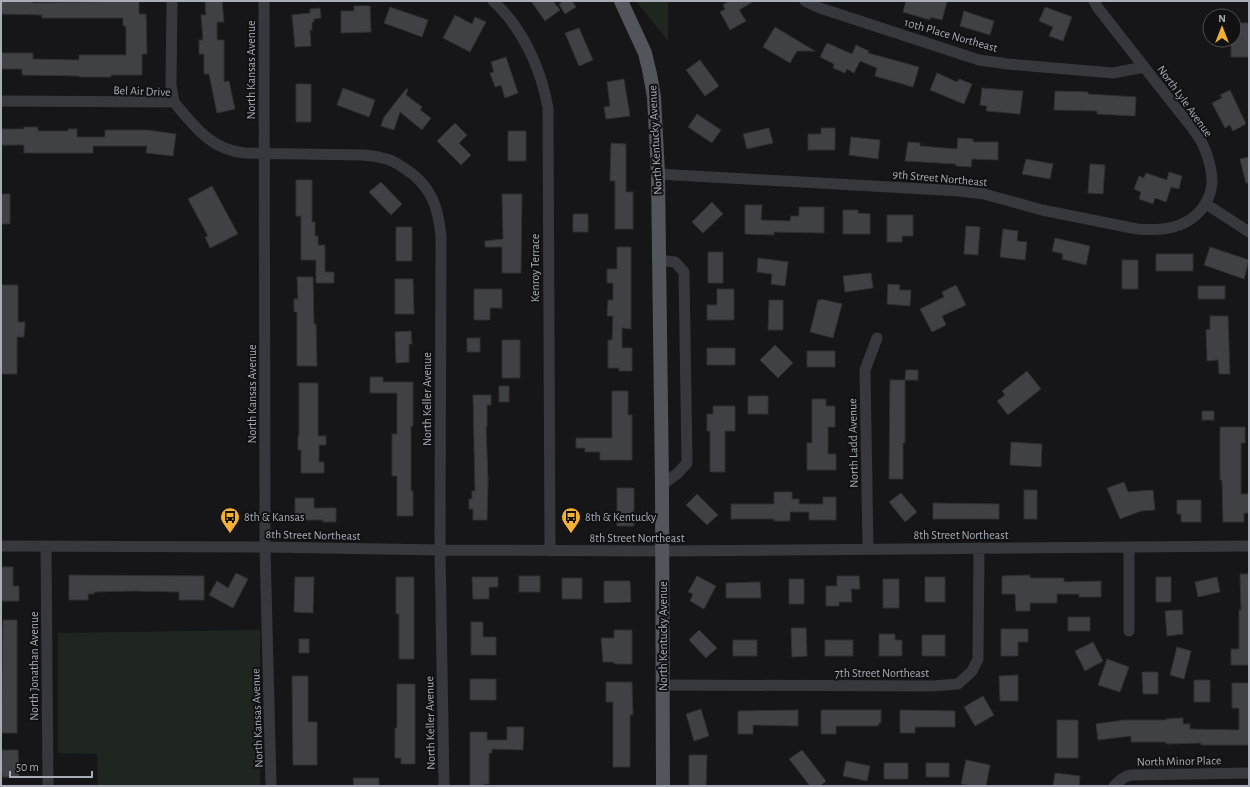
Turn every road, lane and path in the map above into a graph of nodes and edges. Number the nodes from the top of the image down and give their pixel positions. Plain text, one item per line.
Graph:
1 (172, 1) edge
2 (264, 1) edge
3 (493, 1) edge
4 (621, 1) edge
5 (804, 1) edge
6 (1094, 1) edge
7 (1144, 67) junction
8 (1, 101) edge
9 (174, 102) junction
10 (264, 154) junction
11 (658, 174) junction
12 (1206, 204) junction
13 (1249, 232) edge
14 (658, 260) junction
15 (878, 338) dead end
16 (662, 486) junction
17 (1, 546) edge
18 (46, 546) junction
19 (1249, 546) edge
20 (265, 547) junction
21 (1129, 547) junction
22 (979, 548) junction
23 (868, 549) junction
24 (440, 550) junction
25 (550, 551) junction
26 (662, 551) junction
27 (1129, 631) dead end
28 (663, 685) junction
29 (1249, 772) edge
30 (48, 786) edge
31 (272, 786) edge
32 (444, 786) edge
33 (664, 786) edge
34 (1114, 786) edge

1 - 9 street
2 - 10 street, North Kansas Avenue
3 - 25 street, Kenroy Terrace
4 - 11 main road, North Kentucky Avenue
5 - 7 street, 10th Place Northeast
6 - 7 street, North Lyle Avenue
7 - 12 street, North Lyle Avenue
8 - 9 street, Bel Air Drive
9 - 10 street, Bel Air Drive
10 - 20 street, North Kansas Avenue
10 - 24 street, North Keller Avenue
11 - 12 street, 9th Street Northeast
11 - 14 main road, North Kentucky Avenue
12 - 13 street
14 - 16 main road, North Kentucky Avenue
14 - 16 street
15 - 23 street, North Ladd Avenue
16 - 26 main road, North Kentucky Avenue
17 - 18 street, 8th Street Northeast
18 - 20 street, 8th Street Northeast
18 - 30 street, North Jonathan Avenue
19 - 21 street, 8th Street Northeast
20 - 24 street, 8th Street Northeast
20 - 31 street, North Kansas Avenue
21 - 22 street, 8th Street Northeast
21 - 27 street
22 - 23 street, 8th Street Northeast
22 - 28 street, 7th Street Northeast
23 - 26 street, 8th Street Northeast
24 - 25 street, 8th Street Northeast
24 - 32 street, North Keller Avenue
25 - 26 street, 8th Street Northeast
26 - 28 main road, North Kentucky Avenue
28 - 33 main road, North Kentucky Avenue
29 - 34 street, North Minor Place

